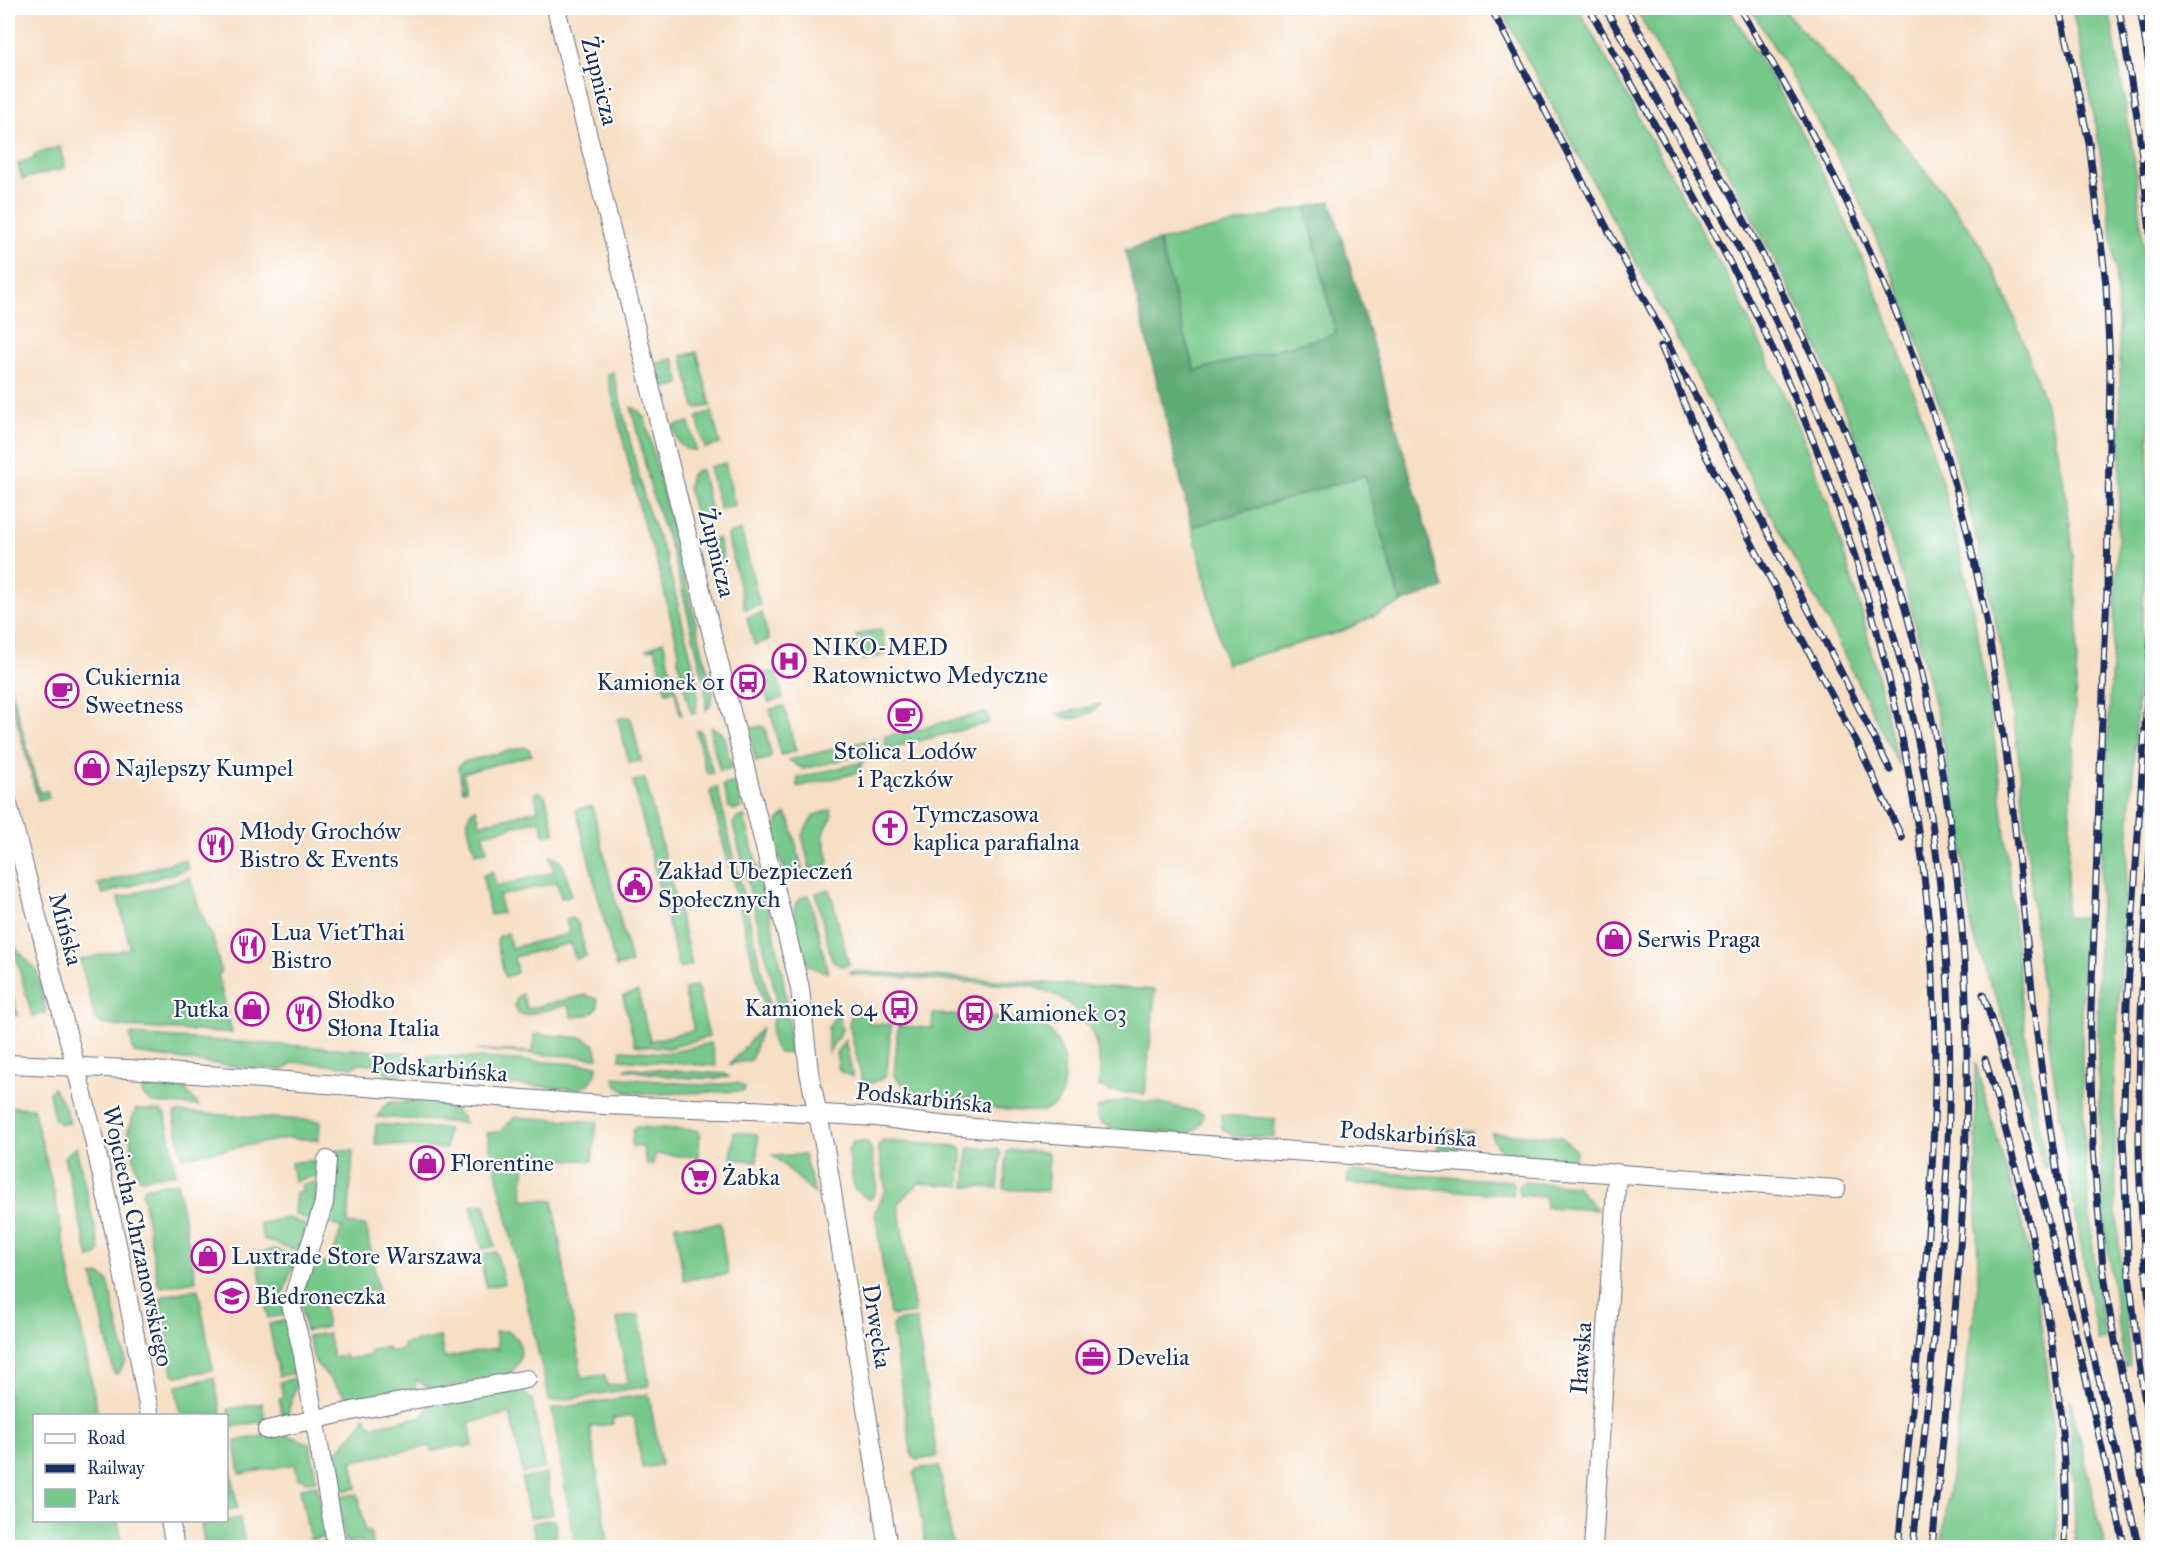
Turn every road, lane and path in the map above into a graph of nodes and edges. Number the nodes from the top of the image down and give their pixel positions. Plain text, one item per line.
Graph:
1 (556, 8) edge
2 (8, 804) edge
3 (8, 1064) edge
4 (76, 1067) junction
5 (816, 1113) junction
6 (327, 1160) dead end
7 (1617, 1173) junction
8 (1836, 1189) dead end
9 (527, 1379) dead end
10 (150, 1414) edge
11 (314, 1419) junction
12 (267, 1430) dead end
13 (170, 1522) edge
14 (175, 1548) edge
15 (336, 1548) edge
16 (888, 1548) edge
17 (1593, 1548) edge

1 - 5 street, Żupnicza
2 - 4 street, Mińska
3 - 4 street, Podskarbińska
4 - 5 street, Podskarbińska
4 - 10 street, Wojciecha Chrzanowskiego
5 - 7 street, Podskarbińska
5 - 16 street, Drwęcka
6 - 11 street
7 - 8 street, Podskarbińska
7 - 17 street, Iławska
9 - 11 street
11 - 12 street
11 - 15 street
13 - 14 street

